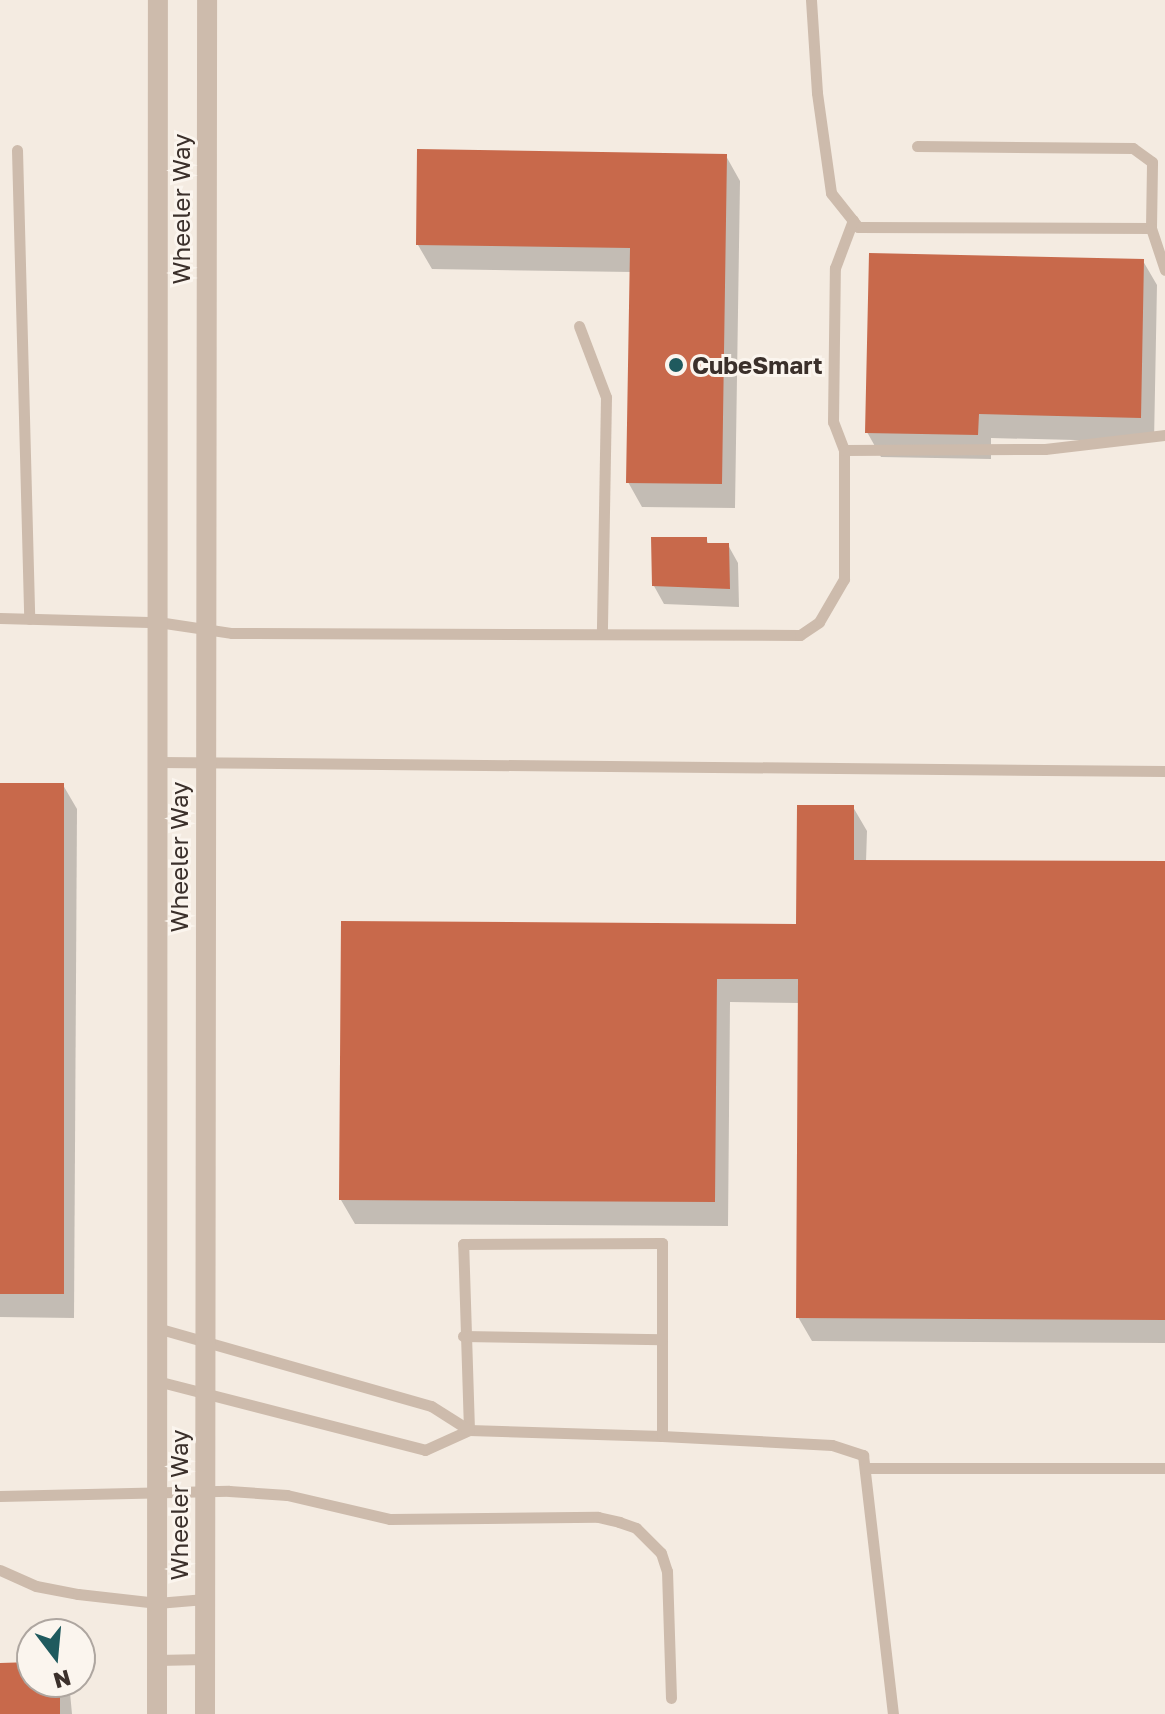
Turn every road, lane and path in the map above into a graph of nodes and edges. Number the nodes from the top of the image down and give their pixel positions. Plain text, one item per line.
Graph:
1 (158, 0) edge
2 (207, 0) edge
3 (811, 0) edge
4 (917, 146) dead end
5 (17, 150) dead end
6 (853, 220) junction
7 (1151, 228) junction
8 (1165, 270) edge
9 (579, 326) dead end
10 (1165, 435) edge
11 (844, 450) junction
12 (0, 618) edge
13 (29, 619) junction
14 (158, 622) junction
15 (206, 626) junction
16 (602, 633) junction
17 (158, 762) junction
18 (205, 762) junction
19 (1165, 771) edge
20 (158, 1328) junction
21 (463, 1336) junction
22 (662, 1339) junction
23 (205, 1341) junction
24 (157, 1381) junction
25 (204, 1395) junction
26 (469, 1430) junction
27 (662, 1436) junction
28 (865, 1468) junction
29 (1165, 1468) edge
30 (206, 1492) junction
31 (157, 1494) junction
32 (0, 1496) edge
33 (0, 1570) edge
34 (205, 1599) junction
35 (157, 1603) junction
36 (205, 1659) junction
37 (157, 1660) junction
38 (671, 1698) dead end
39 (157, 1714) edge
40 (205, 1714) edge
41 (893, 1714) edge

1 - 14 street, Wheeler Way
2 - 15 street, Wheeler Way
3 - 6 lane
4 - 7 lane
5 - 13 lane
6 - 7 lane
6 - 11 lane
7 - 8 lane
9 - 16 lane
10 - 11 lane
11 - 16 lane
12 - 13 lane
13 - 14 lane
14 - 15 lane
14 - 17 street, Wheeler Way
15 - 16 lane
15 - 18 street, Wheeler Way
17 - 18 lane
17 - 20 street, Wheeler Way
18 - 19 lane
18 - 23 street, Wheeler Way
20 - 23 lane
20 - 24 street, Wheeler Way
21 - 22 lane
21 - 22 lane
21 - 26 lane
22 - 27 lane
23 - 25 street, Wheeler Way
23 - 26 lane
24 - 25 lane
24 - 31 street, Wheeler Way
25 - 26 lane
25 - 30 street, Wheeler Way
26 - 27 lane
27 - 28 lane
28 - 29 lane
28 - 41 lane
30 - 31 lane
30 - 34 street, Wheeler Way
30 - 38 lane
31 - 32 lane
31 - 35 street, Wheeler Way
33 - 35 lane
34 - 35 lane
34 - 36 street, Wheeler Way
35 - 37 street, Wheeler Way
36 - 37 lane
36 - 40 street, Wheeler Way
37 - 39 street, Wheeler Way

